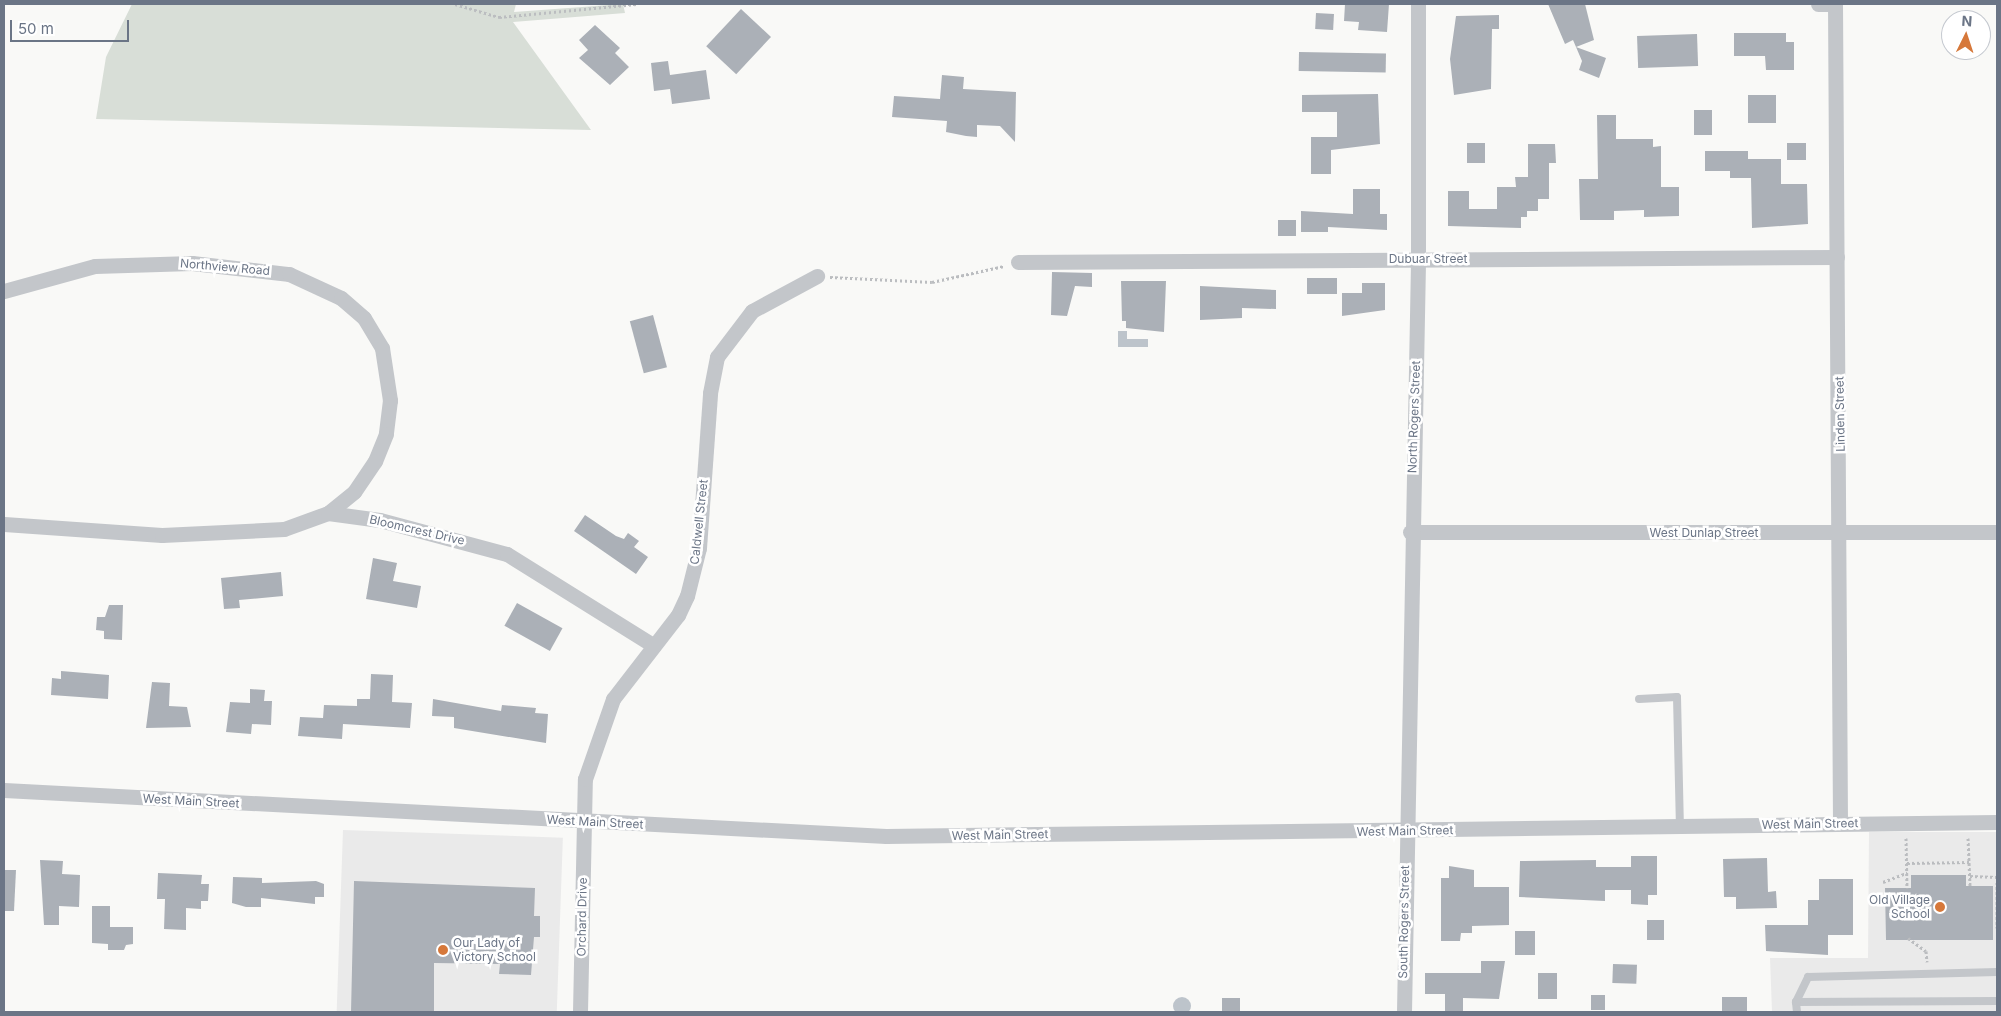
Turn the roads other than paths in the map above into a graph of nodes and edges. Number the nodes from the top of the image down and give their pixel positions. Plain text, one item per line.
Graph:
1 (1418, 4) edge
2 (1818, 4) edge
3 (1835, 4) edge
4 (1837, 257) junction
5 (1418, 260) junction
6 (1018, 262) road end
7 (817, 276) road end
8 (4, 291) edge
9 (328, 513) junction
10 (4, 524) edge
11 (1410, 532) junction
12 (1997, 532) edge
13 (1842, 533) junction
14 (654, 646) junction
15 (1639, 699) dead end
16 (4, 790) edge
17 (584, 821) junction
18 (1997, 822) edge
19 (1840, 823) junction
20 (1680, 826) junction
21 (1405, 831) junction
22 (1997, 972) edge
23 (1997, 1001) edge
24 (1796, 1002) junction
25 (580, 1012) edge
26 (1404, 1012) edge
27 (1797, 1012) edge

1 - 5 street, North Rogers Street
2 - 3 street
3 - 4 street, Linden Street
4 - 5 street, Dubuar Street
4 - 13 street, Linden Street
5 - 6 street, Dubuar Street
5 - 11 street, North Rogers Street
7 - 14 street, Caldwell Street
8 - 9 street, Northview Road
9 - 10 street, Bloomcrest Drive
9 - 14 street, Bloomcrest Drive
11 - 13 street, West Dunlap Street
11 - 21 street, North Rogers Street
12 - 13 street, West Dunlap Street
13 - 19 street, Linden Street
14 - 17 street, Caldwell Street
15 - 20 lane
16 - 17 street, West Main Street
17 - 21 street, West Main Street
17 - 25 street, Orchard Drive
18 - 19 street, West Main Street
19 - 20 street, West Main Street
20 - 21 street, West Main Street
21 - 26 street, South Rogers Street
22 - 24 lane
23 - 24 lane
24 - 27 lane

